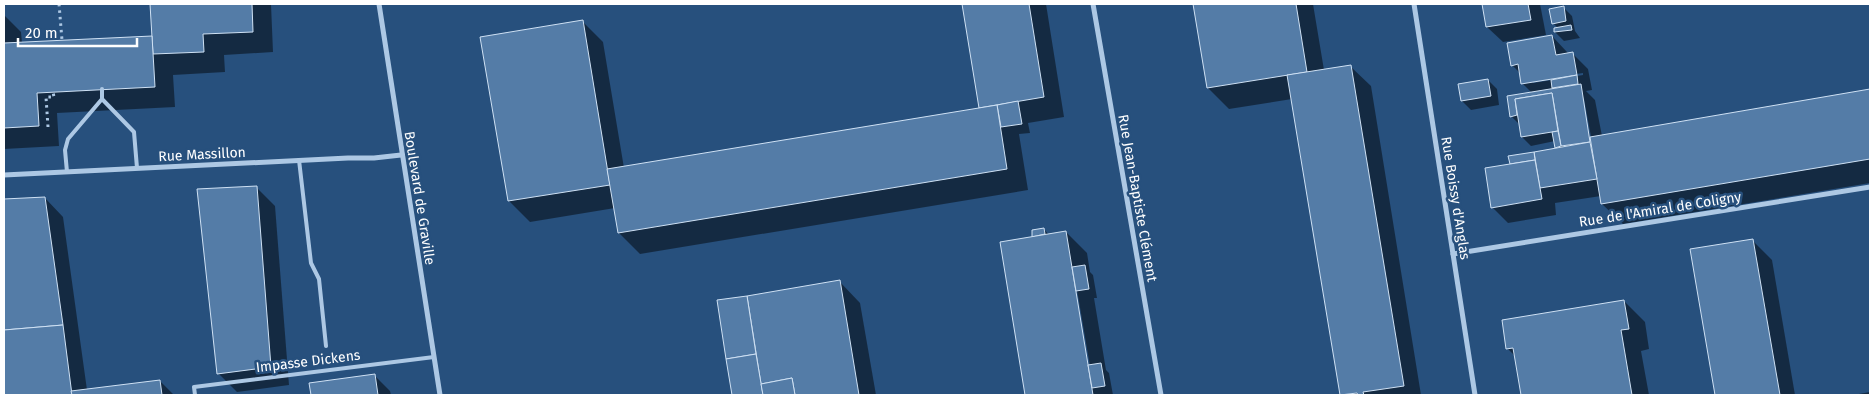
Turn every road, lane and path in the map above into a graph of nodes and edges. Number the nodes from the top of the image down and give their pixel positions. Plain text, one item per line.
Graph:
1 (59, 4) edge
2 (379, 4) edge
3 (1093, 4) edge
4 (1414, 4) edge
5 (62, 40) dead end
6 (102, 90) dead end
7 (53, 92) dead end
8 (102, 99) junction
9 (48, 129) dead end
10 (401, 155) junction
11 (299, 160) junction
12 (137, 168) junction
13 (67, 172) junction
14 (4, 175) edge
15 (1870, 187) edge
16 (1453, 254) junction
17 (326, 346) dead end
18 (434, 357) junction
19 (195, 395) edge
20 (440, 395) edge
21 (1161, 395) edge
22 (1475, 395) edge

1 - 5 path
2 - 10 street, Boulevard de Graville
3 - 21 street, Rue Jean-Baptiste Clément
4 - 16 street, Rue Boissy d'Anglas
6 - 8 lane
7 - 9 path
8 - 12 lane
8 - 13 lane
10 - 11 street, Rue Massillon
10 - 18 street, Boulevard de Graville
11 - 12 street, Rue Massillon
11 - 17 lane
12 - 13 street, Rue Massillon
13 - 14 street, Rue Massillon
15 - 16 street, Rue de l'Amiral de Coligny
16 - 22 street, Rue Boissy d'Anglas
18 - 19 lane, Impasse Dickens
18 - 20 street, Boulevard de Graville

